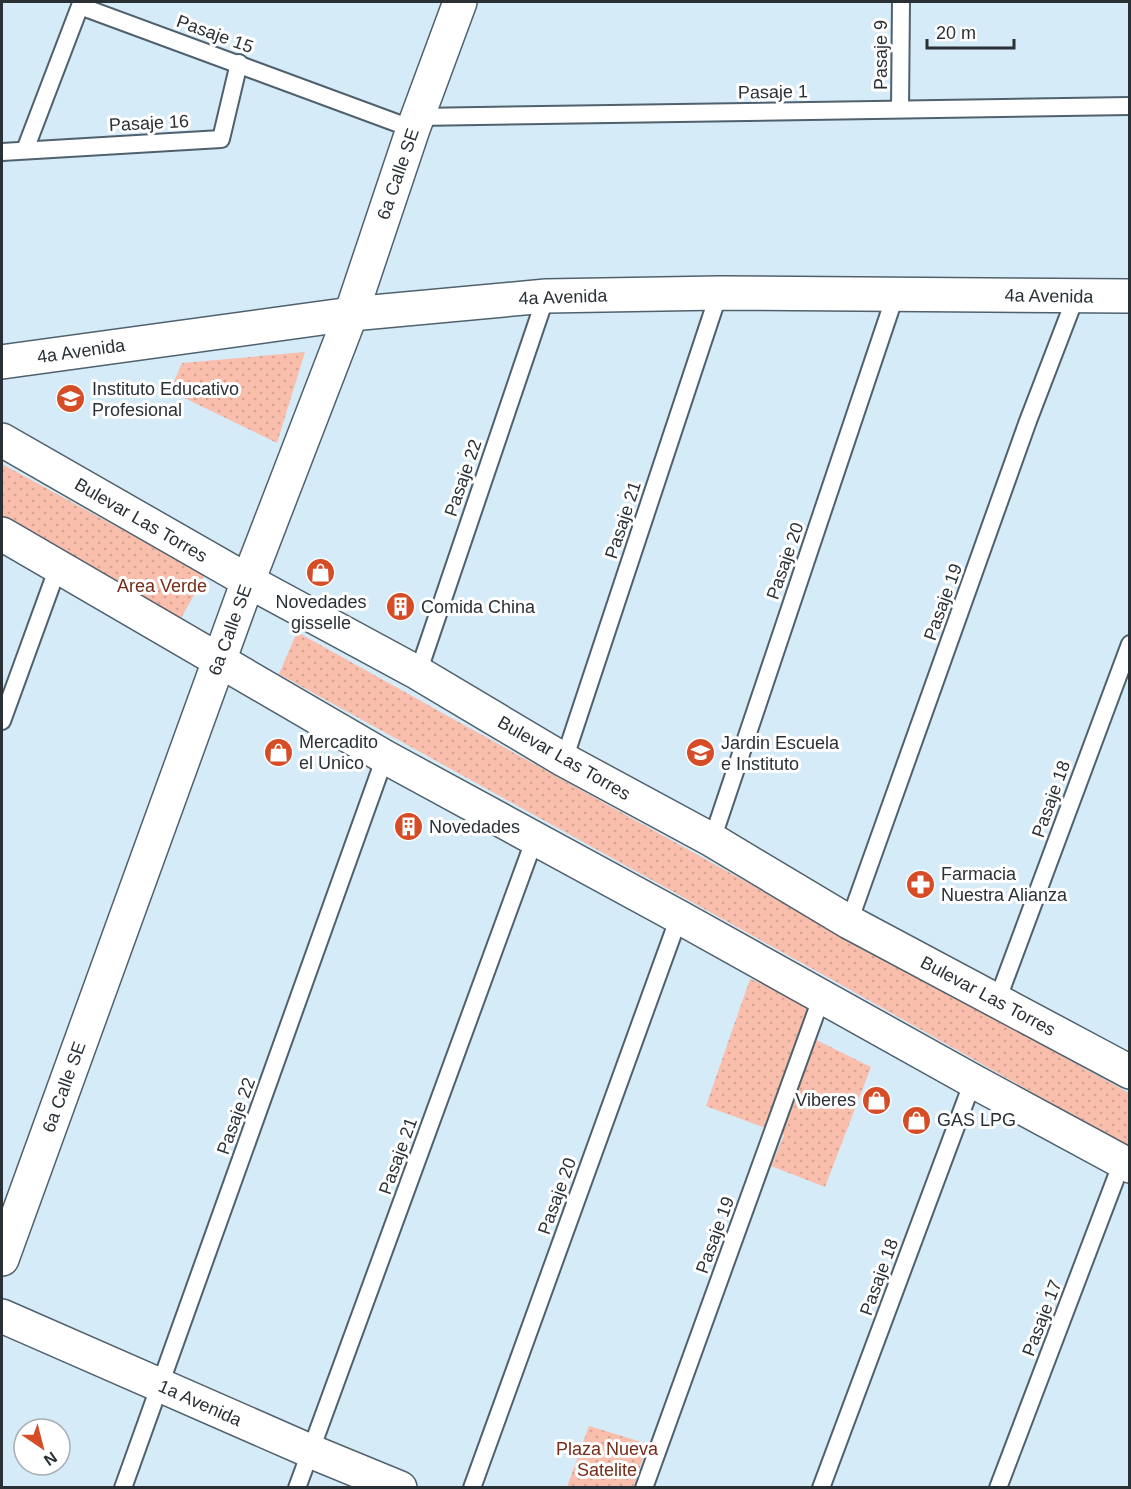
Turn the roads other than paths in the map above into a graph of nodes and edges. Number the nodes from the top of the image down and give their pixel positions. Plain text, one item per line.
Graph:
1 (460, 2) edge
2 (901, 2) edge
3 (239, 63) junction
4 (1130, 106) edge
5 (900, 109) junction
6 (415, 123) junction
7 (25, 150) junction
8 (2, 152) edge
9 (719, 293) junction
10 (896, 293) junction
11 (546, 296) junction
12 (1076, 296) junction
13 (1130, 296) edge
14 (351, 314) junction
15 (2, 362) edge
16 (2, 440) edge
17 (2, 534) edge
18 (58, 567) junction
19 (248, 581) junction
20 (1130, 644) edge
21 (219, 661) junction
22 (418, 673) junction
23 (2, 721) edge
24 (385, 757) junction
25 (564, 760) junction
26 (536, 838) junction
27 (712, 840) junction
28 (679, 917) junction
29 (849, 922) junction
30 (822, 996) junction
31 (997, 1001) junction
32 (1130, 1072) edge
33 (973, 1081) junction
34 (1126, 1164) edge
35 (2, 1259) edge
36 (2, 1316) edge
37 (160, 1385) junction
38 (310, 1451) junction
39 (123, 1488) edge
40 (297, 1488) edge
41 (400, 1488) edge
42 (472, 1488) edge
43 (644, 1488) edge
44 (821, 1488) edge
45 (998, 1488) edge

1 - 6 street, 6a Calle SE
2 - 5 lane, Pasaje 9
3 - 6 lane, Pasaje 15
3 - 7 lane, Pasaje 16
3 - 7 lane, Pasaje 15
4 - 5 lane, Pasaje 1
5 - 6 lane, Pasaje 1
6 - 14 street, 6a Calle SE
7 - 8 lane, Pasaje 16
9 - 10 street, 4a Avenida
9 - 11 street, 4a Avenida
9 - 25 lane, Pasaje 21
10 - 12 street, 4a Avenida
10 - 27 lane, Pasaje 20
11 - 14 street, 4a Avenida
11 - 22 lane, Pasaje 22
12 - 13 street, 4a Avenida
12 - 29 lane, Pasaje 19
14 - 15 street, 4a Avenida
14 - 19 street, 6a Calle SE
16 - 19 street, Bulevar Las Torres
17 - 18 street
18 - 21 street
18 - 23 lane
19 - 21 street, 6a Calle SE
19 - 22 street, Bulevar Las Torres
20 - 31 lane, Pasaje 18
21 - 24 street
21 - 35 street, 6a Calle SE
22 - 25 street, Bulevar Las Torres
24 - 26 street
24 - 37 lane, Pasaje 22
25 - 27 street, Bulevar Las Torres
26 - 28 street
26 - 38 lane, Pasaje 21
27 - 29 street, Bulevar Las Torres
28 - 30 street
28 - 42 lane, Pasaje 20
29 - 31 street, Bulevar Las Torres
30 - 33 street
30 - 43 lane, Pasaje 19
31 - 32 street, Bulevar Las Torres
33 - 34 street
33 - 44 lane, Pasaje 18
34 - 45 lane, Pasaje 17
36 - 37 street, 1a Avenida
37 - 38 street, 1a Avenida
37 - 39 lane, Pasaje 22
38 - 40 lane, Pasaje 21
38 - 41 street, 1a Avenida

